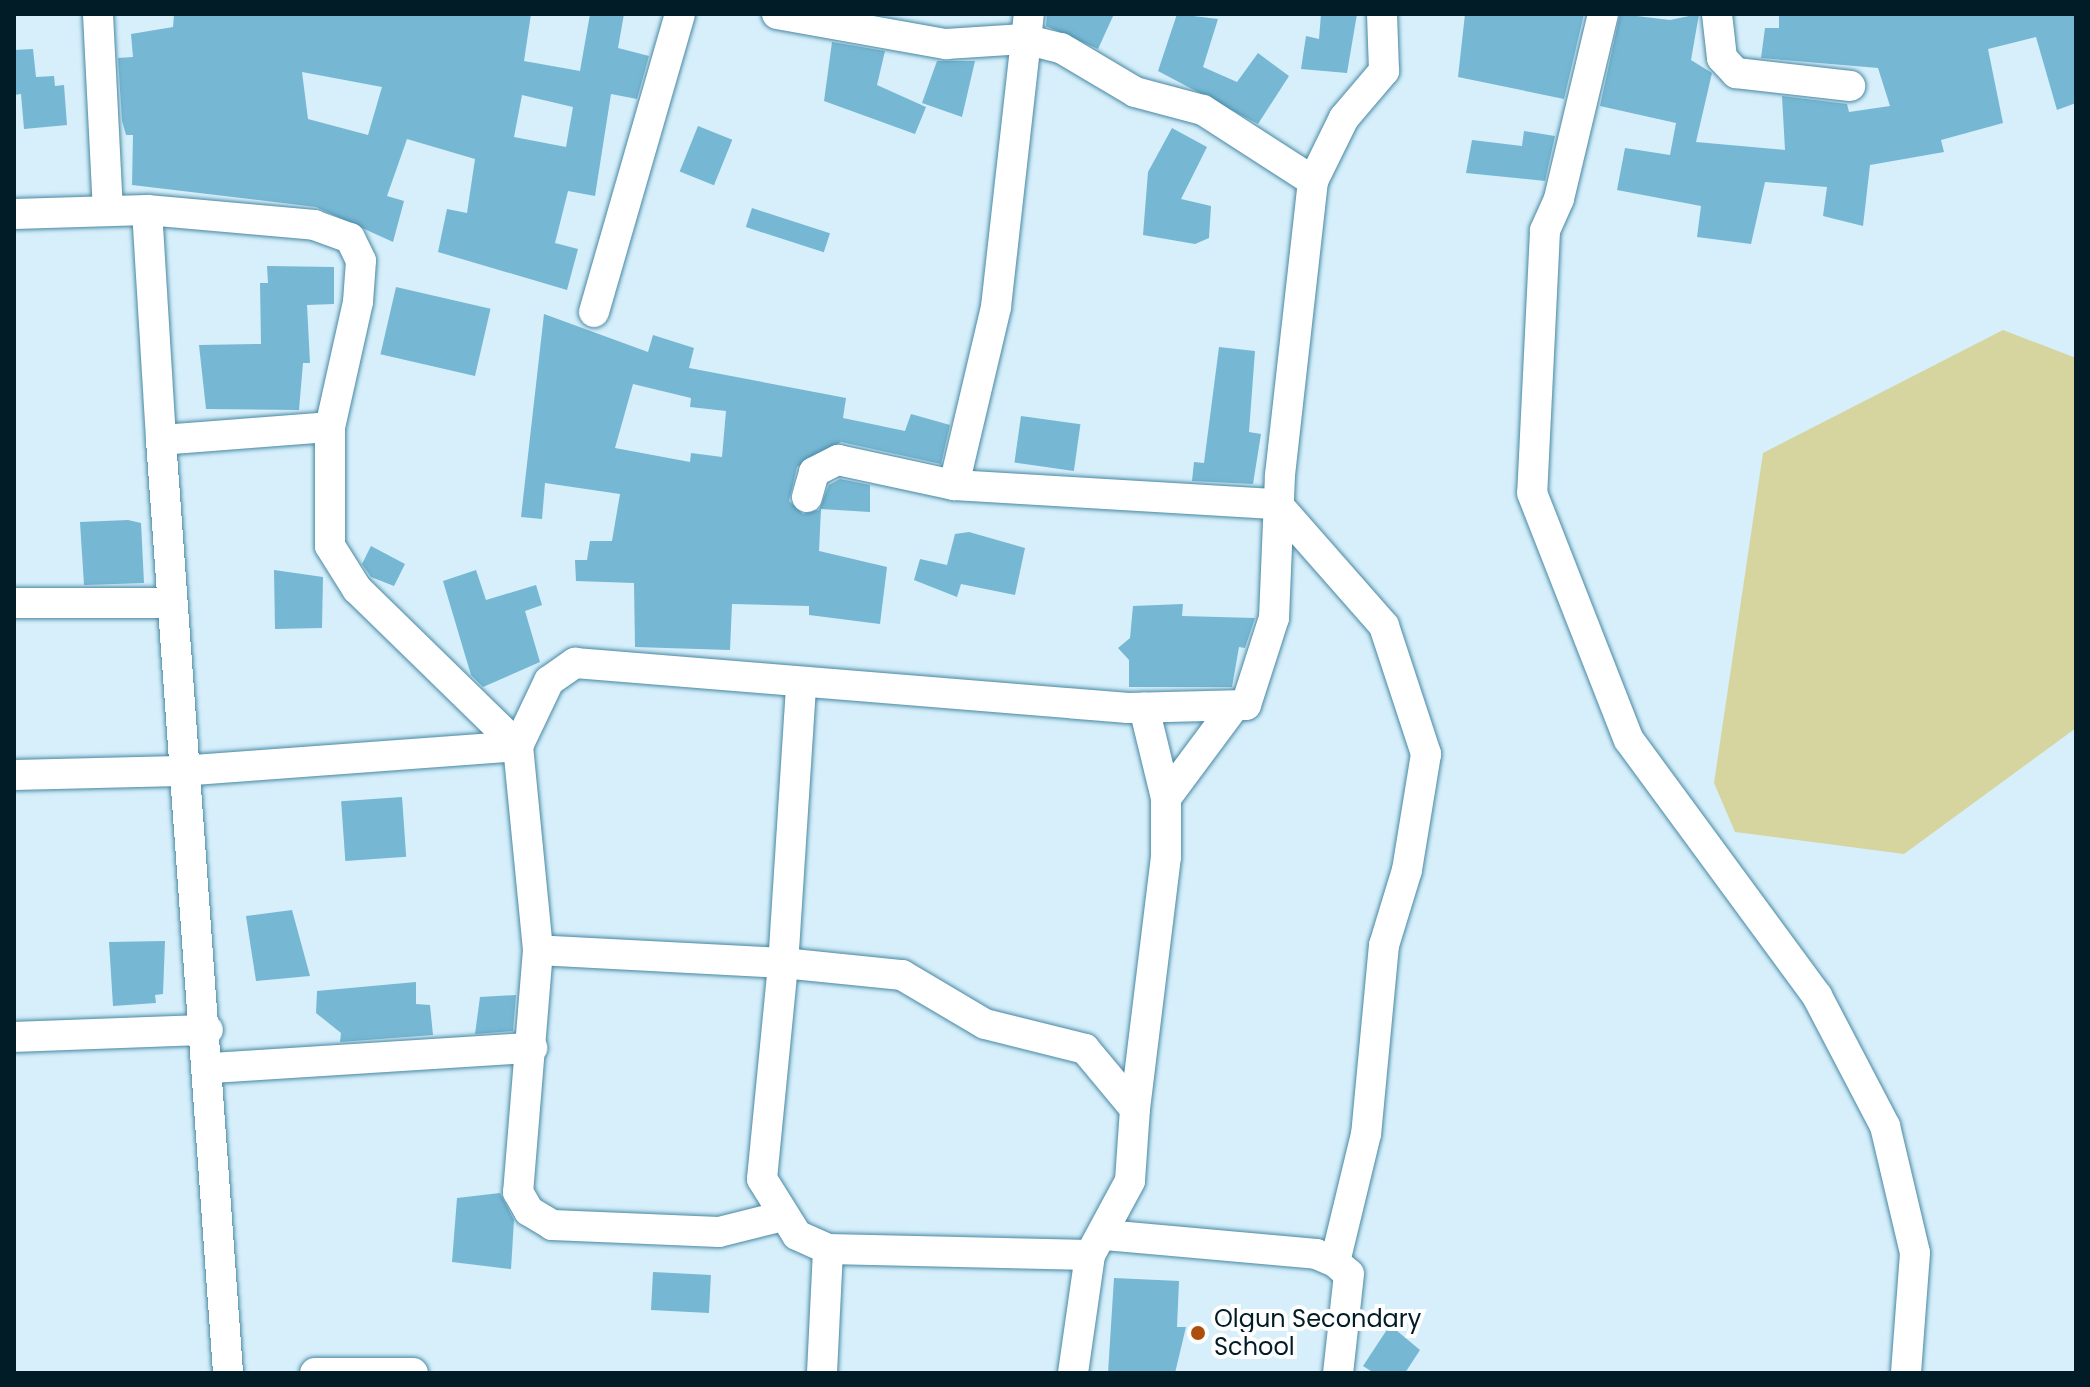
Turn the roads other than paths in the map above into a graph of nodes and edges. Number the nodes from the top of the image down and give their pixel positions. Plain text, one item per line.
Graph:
1 (98, 14) edge
2 (680, 14) edge
3 (777, 14) edge
4 (1382, 14) edge
5 (1603, 14) edge
6 (1717, 14) edge
7 (1026, 26) edge
8 (1850, 86) dead end
9 (1313, 181) junction
10 (108, 209) junction
11 (147, 210) junction
12 (14, 214) edge
13 (594, 312) dead end
14 (330, 427) junction
15 (161, 440) junction
16 (954, 485) junction
17 (807, 497) dead end
18 (1277, 504) junction
19 (14, 603) edge
20 (170, 603) junction
21 (801, 687) junction
22 (1144, 708) junction
23 (1232, 709) junction
24 (518, 746) junction
25 (180, 771) junction
26 (14, 775) edge
27 (1166, 798) junction
28 (538, 950) junction
29 (783, 963) junction
30 (208, 1030) junction
31 (14, 1037) edge
32 (532, 1048) junction
33 (211, 1068) junction
34 (1135, 1109) junction
35 (783, 1216) junction
36 (1097, 1245) junction
37 (828, 1249) junction
38 (1335, 1262) junction
39 (228, 1373) edge
40 (315, 1373) edge
41 (413, 1373) edge
42 (822, 1373) edge
43 (1073, 1373) edge
44 (1338, 1373) edge
45 (1906, 1373) edge

1 - 10 street
2 - 13 street
3 - 7 street
4 - 9 street
5 - 45 street
6 - 8 street
7 - 9 street
7 - 16 street
9 - 18 street
10 - 11 street
10 - 12 street
11 - 14 street
11 - 15 street
14 - 15 street
14 - 24 street
15 - 20 street
16 - 17 street
16 - 18 street
18 - 23 street
18 - 38 street
19 - 20 street
20 - 25 street
21 - 22 street
21 - 24 street
21 - 29 street
22 - 23 street
22 - 27 street
23 - 27 street
24 - 25 street
24 - 28 street
25 - 26 street
25 - 30 street
27 - 34 street
28 - 29 street
28 - 32 street
29 - 34 street
29 - 35 street
30 - 31 street
30 - 33 street
32 - 33 street
32 - 35 street
33 - 39 street
34 - 36 street
35 - 37 street
36 - 37 street
36 - 38 street
36 - 43 street
37 - 42 street
38 - 44 street
40 - 41 street

